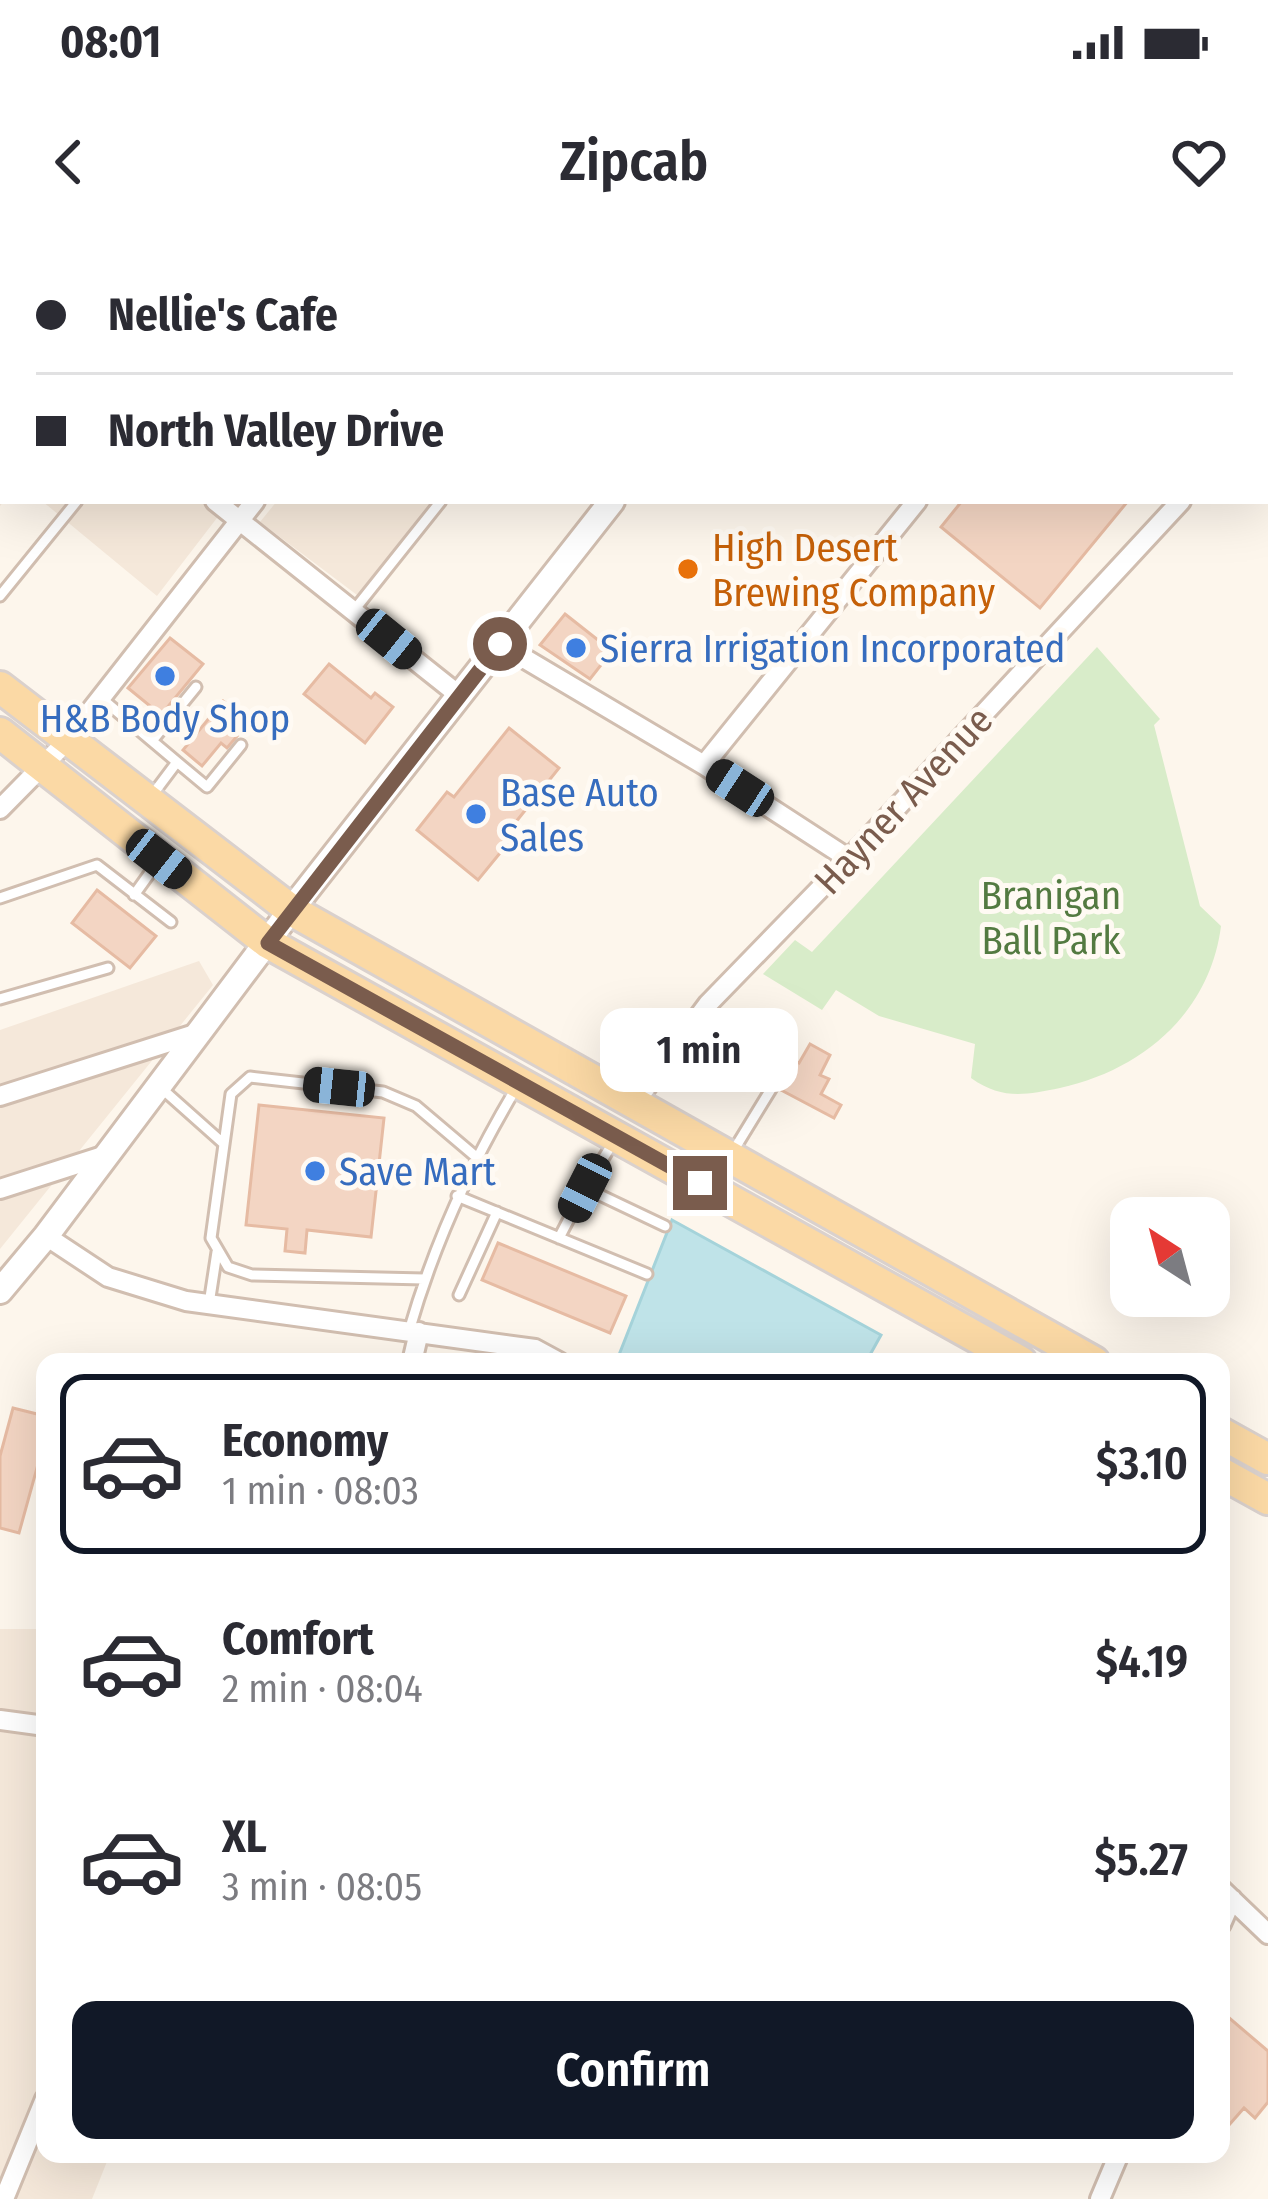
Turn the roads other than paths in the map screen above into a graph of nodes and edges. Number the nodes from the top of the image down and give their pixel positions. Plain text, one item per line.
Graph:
1 (75, 504) edge
2 (218, 504) edge
3 (252, 504) edge
4 (439, 504) edge
5 (610, 504) edge
6 (915, 504) edge
7 (1178, 504) edge
8 (239, 520) junction
9 (0, 596) edge
10 (353, 611) junction
11 (500, 644) junction
12 (0, 687) edge
13 (196, 687) dead end
14 (460, 696) junction
15 (100, 698) junction
16 (0, 733) edge
17 (67, 741) junction
18 (152, 741) junction
19 (241, 745) dead end
20 (177, 762) junction
21 (704, 764) junction
22 (42, 767) junction
23 (147, 801) junction
24 (0, 809) edge
25 (159, 859) junction
26 (849, 859) junction
27 (134, 895) junction
28 (0, 898) edge
29 (291, 910) junction
30 (171, 922) dead end
31 (268, 943) junction
32 (107, 968) dead end
33 (0, 999) edge
34 (202, 1032) junction
35 (520, 1083) junction
36 (773, 1086) dead end
37 (160, 1087) junction
38 (0, 1096) edge
39 (633, 1105) junction
40 (617, 1137) junction
41 (224, 1144) junction
42 (109, 1154) junction
43 (476, 1156) junction
44 (729, 1158) junction
45 (585, 1188) junction
46 (0, 1189) edge
47 (458, 1196) junction
48 (496, 1212) junction
49 (665, 1226) dead end
50 (46, 1236) junction
51 (559, 1238) junction
52 (218, 1252) junction
53 (646, 1274) dead end
54 (424, 1279) junction
55 (0, 1291) edge
56 (459, 1295) dead end
57 (209, 1304) junction
58 (414, 1331) junction
59 (413, 1353) edge
60 (544, 1353) edge
61 (1005, 1353) edge
62 (1078, 1353) edge
63 (1230, 1438) edge
64 (1268, 1459) edge
65 (1230, 1478) edge
66 (1268, 1499) edge
67 (1, 1723) edge
68 (36, 1725) edge
69 (1230, 1898) edge
70 (1268, 1934) edge
71 (36, 2121) edge
72 (1115, 2163) edge
73 (4, 2199) edge
74 (1100, 2199) edge

1 - 9 lane
2 - 8 street
3 - 8 street
4 - 10 lane
5 - 11 street
6 - 21 street
7 - 26 street, Hayner Avenue
8 - 10 street
8 - 15 street
10 - 14 street
11 - 14 street
11 - 21 street
12 - 17 main road
13 - 18 lane
14 - 29 street
15 - 17 street
15 - 18 lane
16 - 22 main road
17 - 22 street
17 - 23 main road
18 - 20 lane
19 - 20 lane
20 - 23 lane
21 - 26 street
22 - 24 street
22 - 25 main road
23 - 29 main road
25 - 27 lane
25 - 31 main road
26 - 39 street, Hayner Avenue
27 - 28 lane
27 - 30 lane
29 - 31 street
29 - 39 main road
31 - 34 street
31 - 35 main road
32 - 33 lane
34 - 37 street
34 - 38 street
35 - 40 main road
35 - 43 lane
36 - 44 lane
37 - 41 lane
37 - 42 street
39 - 44 main road
40 - 45 lane
40 - 61 main road
41 - 43 lane
41 - 52 lane
42 - 46 street
42 - 50 street
43 - 47 lane
44 - 62 main road
45 - 49 lane
45 - 51 lane
47 - 48 lane
47 - 54 lane
48 - 51 lane
48 - 56 lane
50 - 55 street
50 - 57 street
51 - 53 lane
52 - 54 lane
52 - 57 lane
54 - 58 lane
57 - 58 street
58 - 59 street
58 - 60 street
63 - 64 main road
65 - 66 main road
67 - 68 street
69 - 70 street
71 - 73 street
72 - 74 street

